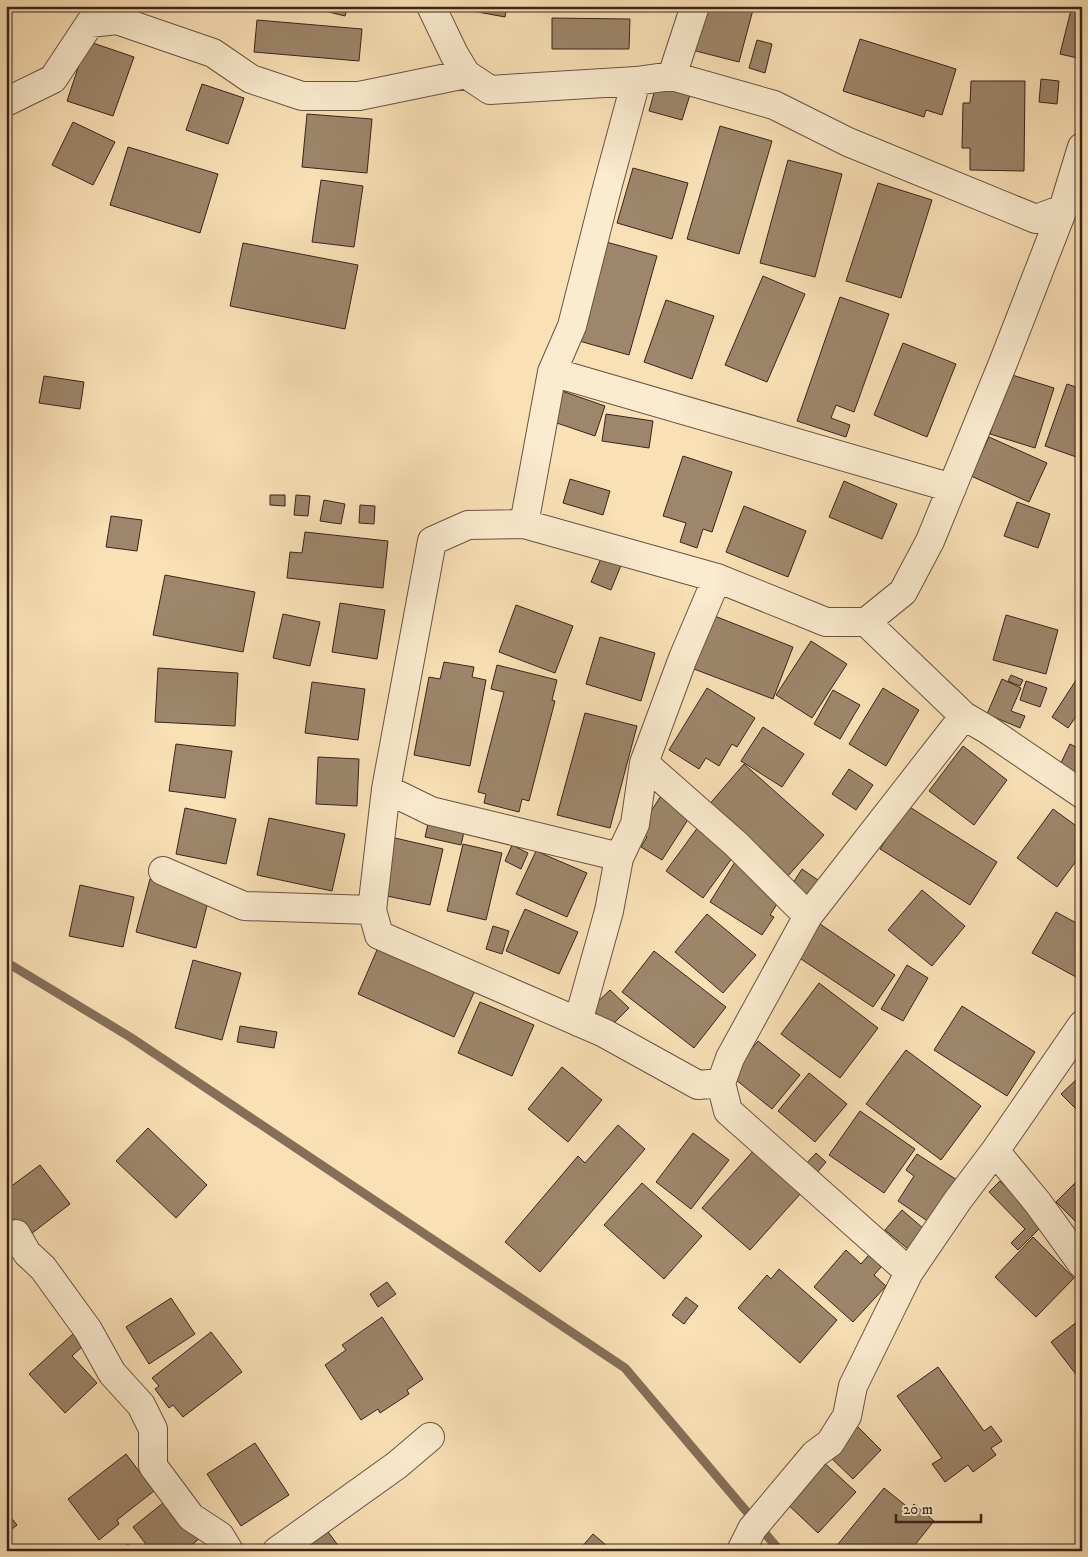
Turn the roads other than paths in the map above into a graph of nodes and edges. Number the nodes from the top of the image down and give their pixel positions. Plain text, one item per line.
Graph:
1 (431, 6) edge
2 (695, 6) edge
3 (466, 74) junction
4 (672, 76) junction
5 (636, 81) junction
6 (6, 102) edge
7 (1082, 147) edge
8 (1063, 210) junction
9 (552, 372) junction
10 (952, 488) junction
11 (524, 524) junction
12 (717, 578) junction
13 (866, 622) junction
14 (964, 716) junction
15 (644, 763) junction
16 (386, 789) junction
17 (1082, 794) edge
18 (619, 858) junction
19 (163, 871) dead end
20 (372, 910) junction
21 (808, 916) junction
22 (578, 1022) junction
23 (1082, 1025) edge
24 (721, 1083) junction
25 (995, 1151) junction
26 (16, 1234) dead end
27 (1082, 1264) edge
28 (909, 1272) junction
29 (430, 1437) dead end
30 (218, 1546) edge
31 (277, 1551) edge
32 (741, 1551) edge

1 - 3 street
2 - 4 street
3 - 5 street
3 - 6 street
4 - 5 street
4 - 8 street
5 - 9 street
7 - 8 street
8 - 10 street
9 - 10 street
9 - 11 street
10 - 13 street
11 - 12 street
11 - 16 street
12 - 13 street
12 - 15 street
13 - 14 street
14 - 17 street
14 - 21 street
15 - 18 street
15 - 21 street
16 - 18 street
16 - 20 street
18 - 22 street
19 - 20 street
20 - 22 street
21 - 24 street
22 - 24 street
23 - 25 street
24 - 28 street
25 - 27 street
25 - 28 street
26 - 30 street
28 - 32 street
29 - 31 street

